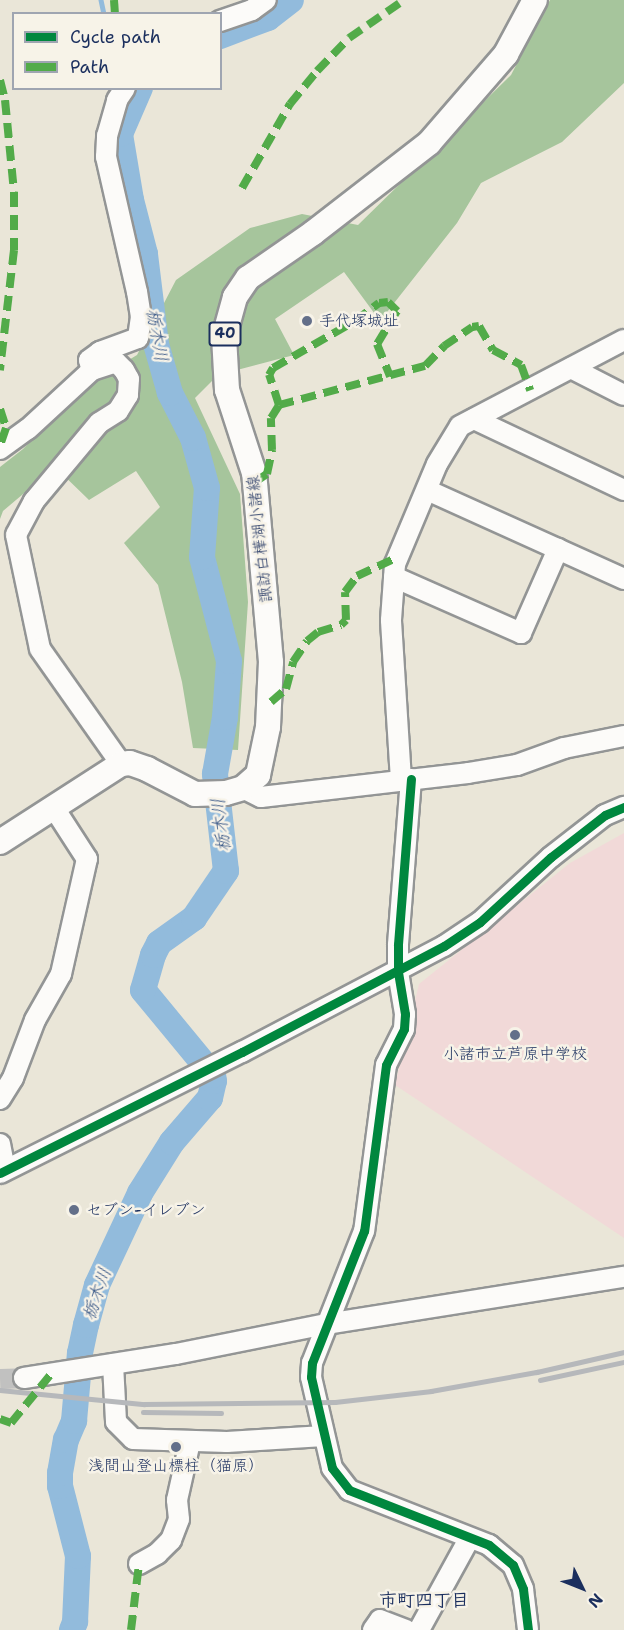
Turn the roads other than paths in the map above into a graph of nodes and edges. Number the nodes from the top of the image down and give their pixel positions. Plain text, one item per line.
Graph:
1 (266, 0) edge
2 (535, 0) edge
3 (222, 20) edge
4 (124, 90) edge
5 (624, 340) edge
6 (571, 368) junction
7 (92, 370) junction
8 (624, 395) edge
9 (474, 419) junction
10 (0, 449) edge
11 (427, 490) junction
12 (624, 490) edge
13 (558, 549) junction
14 (394, 577) junction
15 (624, 579) edge
16 (624, 736) edge
17 (121, 764) junction
18 (406, 779) junction
19 (243, 788) junction
20 (624, 807) edge
21 (54, 808) junction
22 (0, 842) edge
23 (398, 972) junction
24 (0, 1099) edge
25 (0, 1144) edge
26 (2, 1172) edge
27 (624, 1277) edge
28 (326, 1324) junction
29 (104, 1366) junction
30 (24, 1378) tunnel mouth
31 (324, 1436) junction
32 (190, 1442) junction
33 (469, 1539) junction
34 (139, 1564) dead end
35 (373, 1630) edge
36 (406, 1630) edge
37 (419, 1630) edge
38 (528, 1630) edge

1 - 3 street
2 - 19 main road, 諏訪白樺湖小諸線 / 40
4 - 7 street
5 - 6 street
6 - 8 street
6 - 9 street
7 - 10 street
7 - 17 street
9 - 11 street
9 - 12 street
11 - 13 street
11 - 14 street
13 - 14 street
13 - 15 street
14 - 18 street
16 - 18 street
17 - 19 main road
17 - 21 main road
18 - 19 street
18 - 23 street
20 - 23 street
21 - 22 main road
21 - 24 street
23 - 26 street
23 - 28 street
25 - 26 street
27 - 28 street
28 - 29 street
28 - 31 street
29 - 30 street
29 - 32 street
31 - 32 street
31 - 33 street
32 - 34 street
33 - 37 street
33 - 38 street
35 - 36 street

